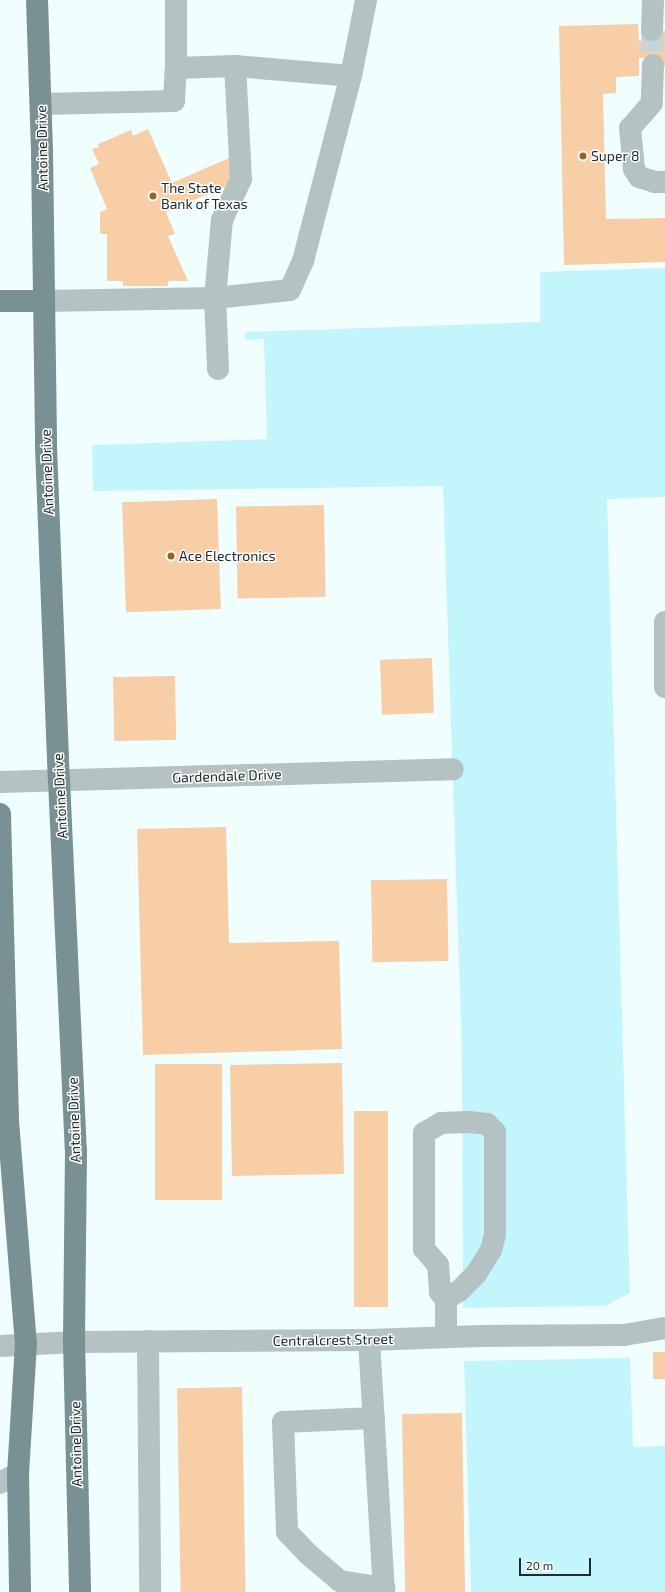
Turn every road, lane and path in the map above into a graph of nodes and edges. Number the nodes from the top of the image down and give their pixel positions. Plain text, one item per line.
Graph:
1 (37, 0) edge
2 (176, 0) edge
3 (366, 0) edge
4 (653, 0) edge
5 (652, 30) tunnel mouth
6 (653, 65) tunnel mouth
7 (235, 66) junction
8 (176, 68) junction
9 (351, 76) junction
10 (41, 104) junction
11 (665, 182) edge
12 (215, 298) junction
13 (0, 300) edge
14 (44, 300) junction
15 (218, 370) dead end
16 (665, 622) edge
17 (665, 687) edge
18 (453, 769) dead end
19 (59, 780) junction
20 (0, 782) edge
21 (0, 814) edge
22 (446, 1299) junction
23 (665, 1328) edge
24 (446, 1338) junction
25 (369, 1340) junction
26 (74, 1342) junction
27 (148, 1342) junction
28 (26, 1343) junction
29 (0, 1346) edge
30 (374, 1418) junction
31 (9, 1478) edge
32 (384, 1590) edge
33 (20, 1592) edge
34 (80, 1592) edge
35 (150, 1592) edge

1 - 10 main road, Antoine Drive
2 - 8 street
3 - 9 street
4 - 5 street
6 - 11 street
7 - 8 street
7 - 9 street
7 - 12 street
8 - 10 street
9 - 12 street
10 - 14 main road, Antoine Drive
12 - 14 street
12 - 15 street
13 - 14 main road
14 - 19 main road, Antoine Drive
16 - 17 street
18 - 19 street, Gardendale Drive
19 - 20 street, Gardendale Drive
19 - 26 main road, Antoine Drive
21 - 28 main road
22 - 22 street
22 - 24 street
23 - 24 street, Centralcrest Street
24 - 25 street, Centralcrest Street
25 - 27 street, Centralcrest Street
25 - 30 street
26 - 27 street, Centralcrest Street
26 - 28 street, Centralcrest Street
26 - 34 main road, Antoine Drive
27 - 35 street
28 - 29 street, Centralcrest Street
28 - 31 main road
30 - 32 street
30 - 32 street
31 - 33 main road

